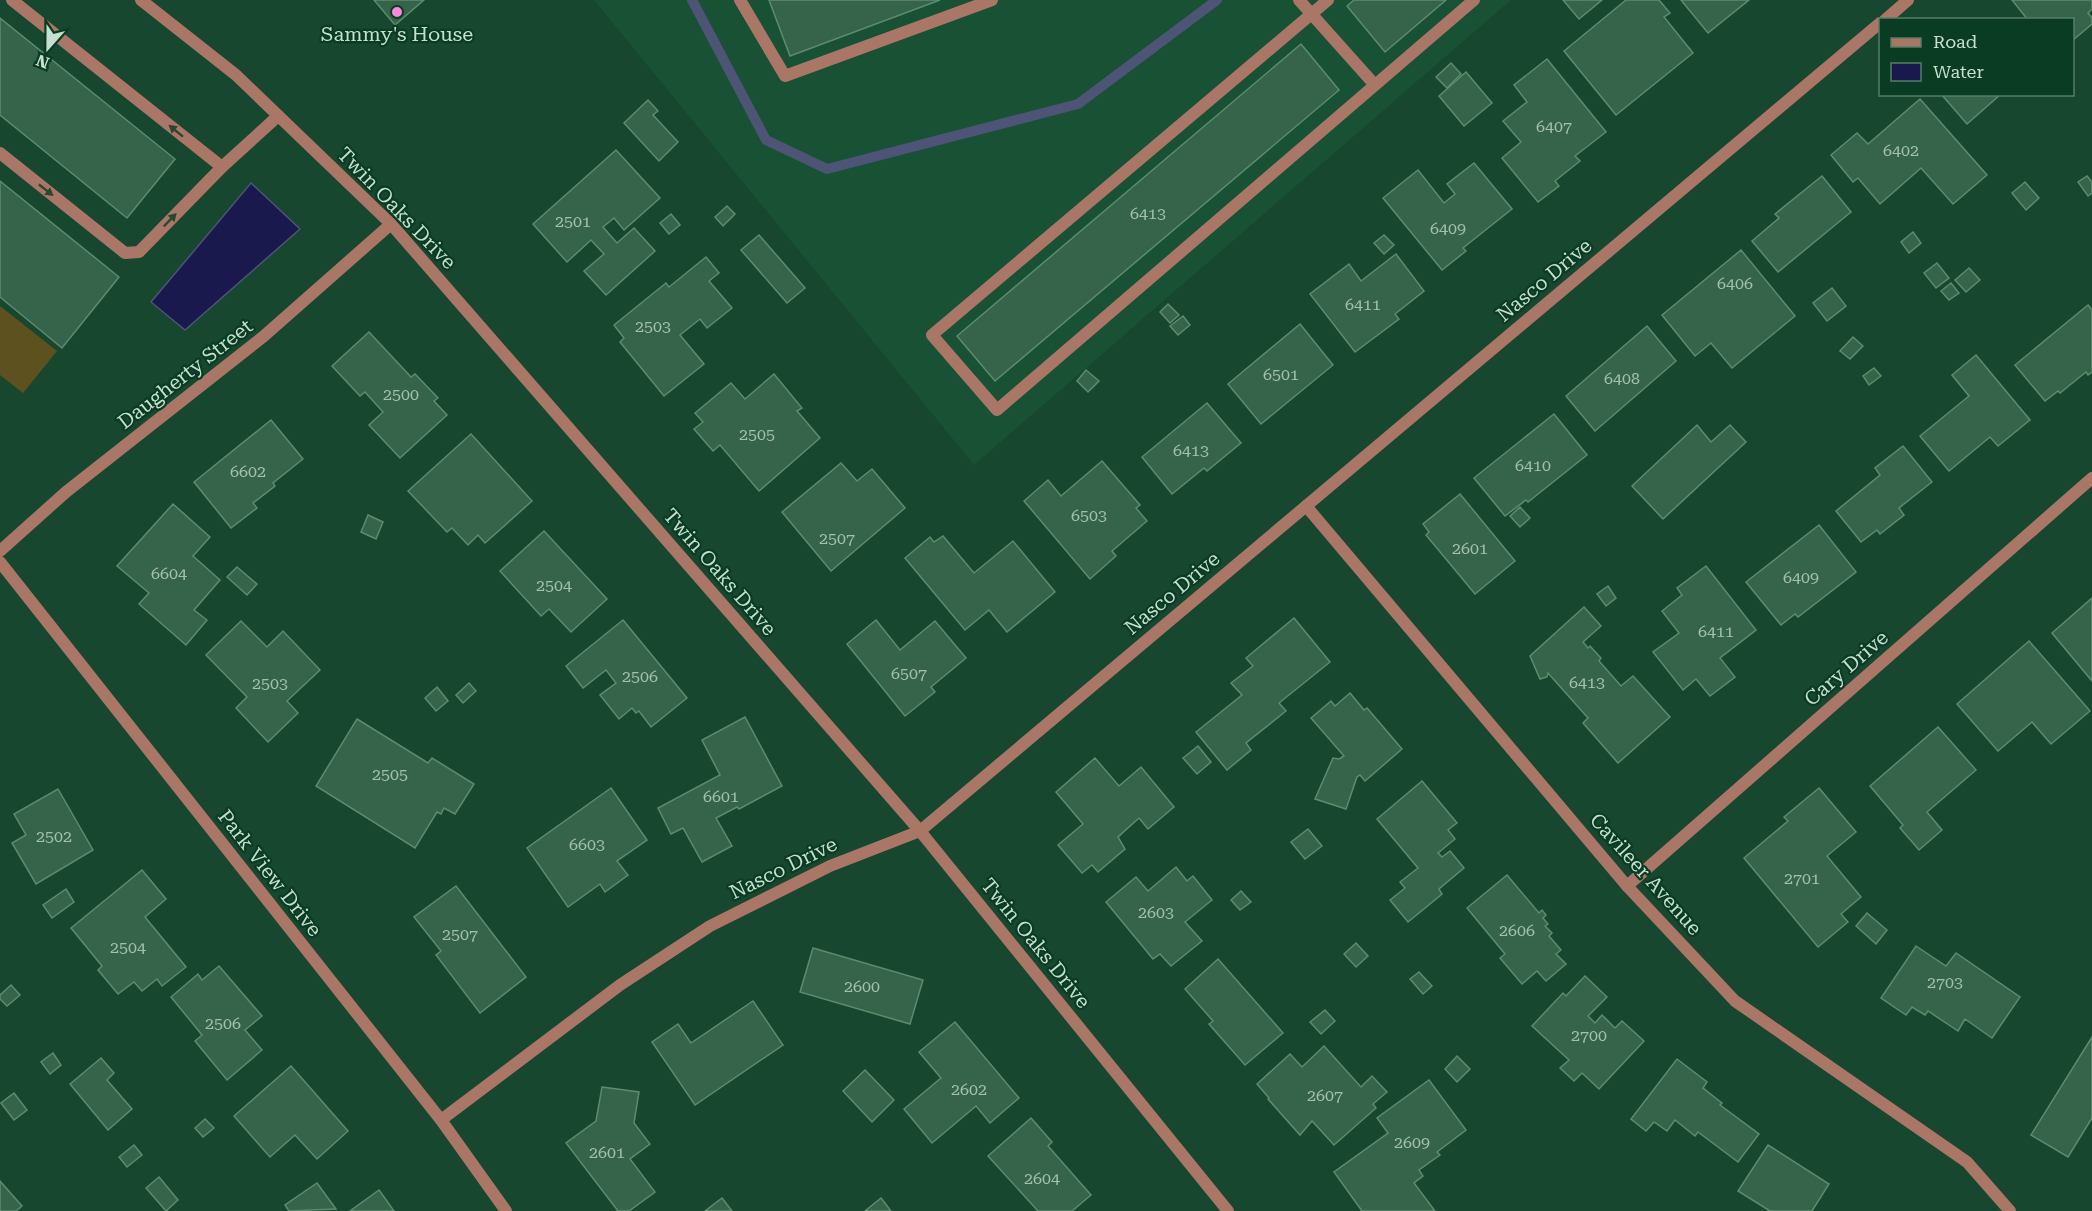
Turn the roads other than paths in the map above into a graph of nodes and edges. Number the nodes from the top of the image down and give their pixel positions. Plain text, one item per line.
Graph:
1 (12, 0) edge
2 (141, 0) edge
3 (740, 0) edge
4 (992, 0) edge
5 (1299, 0) edge
6 (1328, 0) edge
7 (1474, 0) edge
8 (1908, 0) edge
9 (1311, 14) junction
10 (1887, 18) edge
11 (1879, 25) edge
12 (1374, 84) junction
13 (278, 116) junction
14 (0, 153) edge
15 (222, 167) junction
16 (391, 224) junction
17 (2092, 478) edge
18 (1306, 506) junction
19 (0, 550) edge
20 (0, 562) edge
21 (920, 831) junction
22 (1627, 886) junction
23 (441, 1120) junction
24 (506, 1211) edge
25 (1228, 1211) edge
26 (2010, 1211) edge

15 -> 1 street
2 - 13 street, Twin Oaks Drive
3 - 4 street
5 - 9 street
6 - 9 street
7 - 12 street
8 - 10 street
9 - 12 street
9 - 12 street
11 - 18 street, Nasco Drive
13 - 15 street
13 - 16 street, Twin Oaks Drive
14 -> 15 street
16 - 19 street, Daugherty Street
16 - 21 street, Twin Oaks Drive
17 - 22 street, Cary Drive
18 - 21 street, Nasco Drive
18 - 22 street, Cavileer Avenue
20 - 23 street, Park View Drive
21 - 23 street, Nasco Drive
21 - 25 street, Twin Oaks Drive
22 - 26 street, Cavileer Avenue
23 - 24 street, Park View Drive

